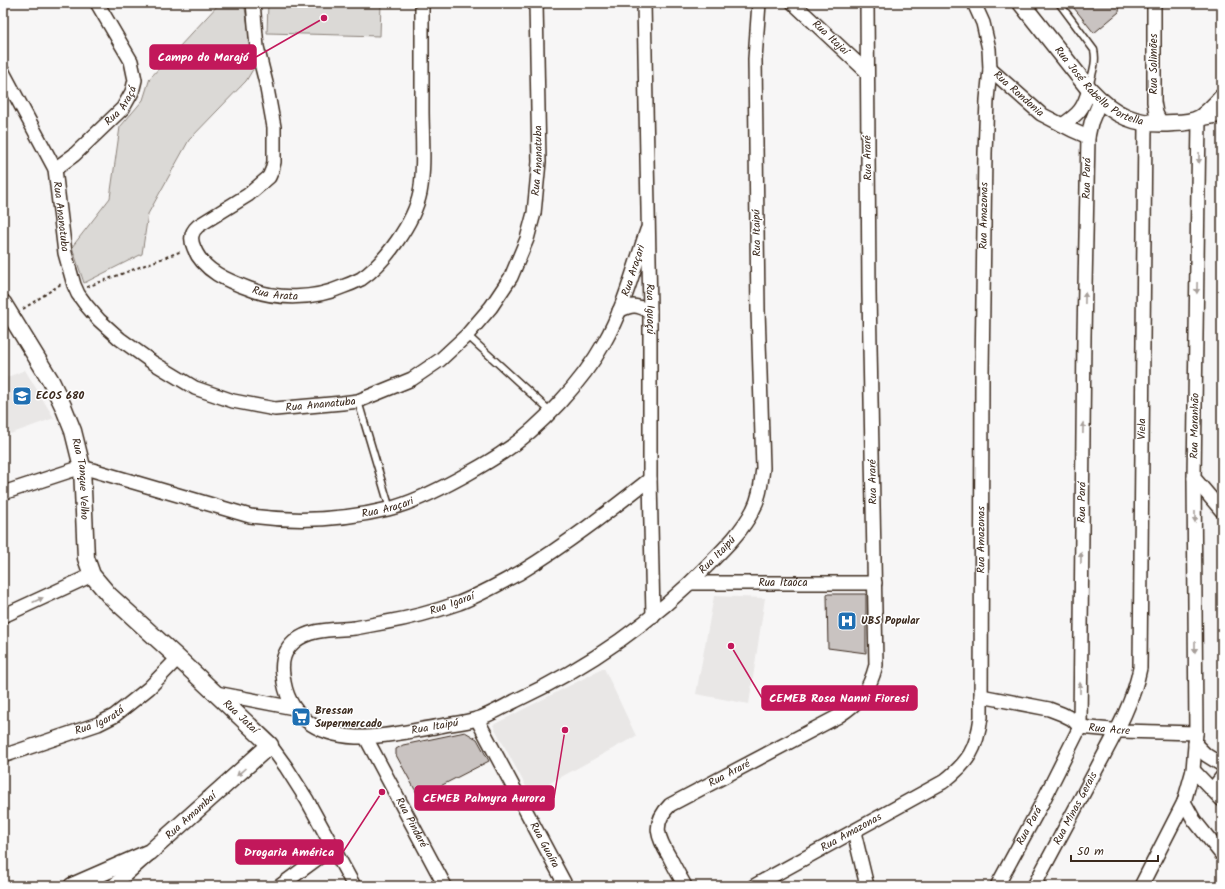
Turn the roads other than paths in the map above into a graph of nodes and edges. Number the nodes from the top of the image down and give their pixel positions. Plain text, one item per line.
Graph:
1 (97, 3) edge
2 (253, 3) edge
3 (422, 3) edge
4 (536, 3) edge
5 (644, 3) edge
6 (759, 3) edge
7 (793, 3) edge
8 (867, 3) edge
9 (974, 3) edge
10 (1021, 3) edge
11 (1059, 3) edge
12 (1154, 3) edge
13 (990, 69) junction
14 (3, 72) edge
15 (867, 72) junction
16 (1089, 89) junction
17 (8, 95) edge
18 (1222, 97) edge
19 (1100, 101) junction
20 (1222, 115) edge
21 (1199, 119) junction
22 (1144, 124) junction
23 (1161, 124) junction
24 (1062, 125) junction
25 (1088, 137) junction
26 (55, 169) junction
27 (647, 230) junction
28 (3, 303) edge
29 (619, 311) junction
30 (650, 311) junction
31 (467, 335) junction
32 (358, 401) junction
33 (551, 412) junction
34 (82, 468) junction
35 (1194, 478) junction
36 (650, 479) junction
37 (3, 494) edge
38 (390, 509) junction
39 (1222, 511) edge
40 (92, 575) junction
41 (691, 583) junction
42 (875, 583) junction
43 (3, 616) edge
44 (653, 616) junction
45 (178, 658) junction
46 (216, 693) junction
47 (981, 696) junction
48 (294, 708) junction
49 (477, 719) junction
50 (1080, 727) junction
51 (1117, 731) junction
52 (366, 738) junction
53 (1196, 738) junction
54 (270, 746) junction
55 (3, 756) edge
56 (1222, 765) edge
57 (1193, 770) junction
58 (1222, 777) edge
59 (1212, 790) junction
60 (1222, 800) edge
61 (1184, 802) junction
62 (854, 832) junction
63 (333, 847) junction
64 (150, 852) junction
65 (1222, 855) edge
66 (73, 886) edge
67 (113, 886) edge
68 (280, 886) edge
69 (354, 886) edge
70 (445, 886) edge
71 (566, 886) edge
72 (685, 886) edge
73 (754, 886) edge
74 (867, 886) edge
75 (997, 886) edge
76 (1034, 886) edge
77 (1140, 886) edge

1 - 26 street, Rua Araçá
2 - 3 street, Rua Arata
4 - 31 street, Rua Ananatuba
5 - 27 street, Rua Iguaçú
6 - 41 street, Rua Itaipú
7 - 15 street, Rua Itajaí
8 - 15 street, Rua Araré
9 - 13 street, Rua Rondonia
10 - 16 street, Rua José Rabello Portella
11 - 16 lane
12 - 23 street, Rua Solimões
13 - 24 street, Rua Rondonia
13 - 47 street, Rua Amazonas
14 - 17 street, Rua Ananatuba
15 - 42 street, Rua Araré
16 - 19 street, Rua José Rabello Portella
16 - 24 street
17 - 26 street, Rua Ananatuba
18 - 21 street
19 - 22 street, Rua José Rabello Portella
19 - 25 street, Rua Pará
20 - 21 street
21 - 23 street, Rua José Rabello Portella
21 -> 35 street, Rua Maranhão
22 - 23 street, Rua José Rabello Portella
22 - 51 street, Viela
24 - 25 street, Rua Rondonia
50 -> 25 street, Rua Pará
26 - 32 street, Rua Ananatuba
27 - 29 street, Rua Araçari
27 - 30 street, Rua Iguaçú
28 - 34 street, Rua Tanque Velho
29 - 30 street, Rua Araçari
29 - 33 street, Rua Araçari
30 - 36 street, Rua Iguaçú
31 - 32 street, Rua Ananatuba
31 - 33 lane
32 - 38 lane
33 - 38 street, Rua Araçari
34 - 37 street
34 - 38 street, Rua Araçari
34 - 40 street, Rua Tanque Velho
35 - 39 street
35 -> 53 street, Rua Maranhão
36 - 44 street, Rua Iguaçú
36 - 48 street, Rua Igaraí
43 -> 40 street
40 - 45 street, Rua Jataí
41 - 42 street, Rua Itaóca
41 - 44 street, Rua Itaipú
42 - 72 street, Rua Araré
44 - 49 street, Rua Itaipú
45 - 46 street, Rua Jataí
45 - 55 street, Rua Igaratá
46 - 48 street
46 - 54 street, Rua Jataí
47 - 50 street, Rua Acre
47 - 62 street, Rua Amazonas
48 - 52 street, Rua Itaipú
49 - 52 street, Rua Itaipú
49 - 71 street, Rua Guaíra
50 - 51 street, Rua Acre
50 - 75 street, Rua Pará
51 - 53 street, Rua Acre
51 - 76 street, Rua Minas Gerais
52 - 70 street, Rua Pindaré
53 - 56 street
53 - 57 street, Rua Maranhão
54 - 63 street, Rua Jataí
54 -> 64 street, Rua Amambaí
57 - 59 street
57 - 61 street, Rua Maranhão
58 - 59 street
59 - 60 street
61 - 65 street
61 - 77 street
62 - 73 street, Rua Amazonas
62 - 74 street
63 - 68 street
63 - 69 street, Rua Jataí
64 - 66 street
64 - 67 street, Rua Amambaí

